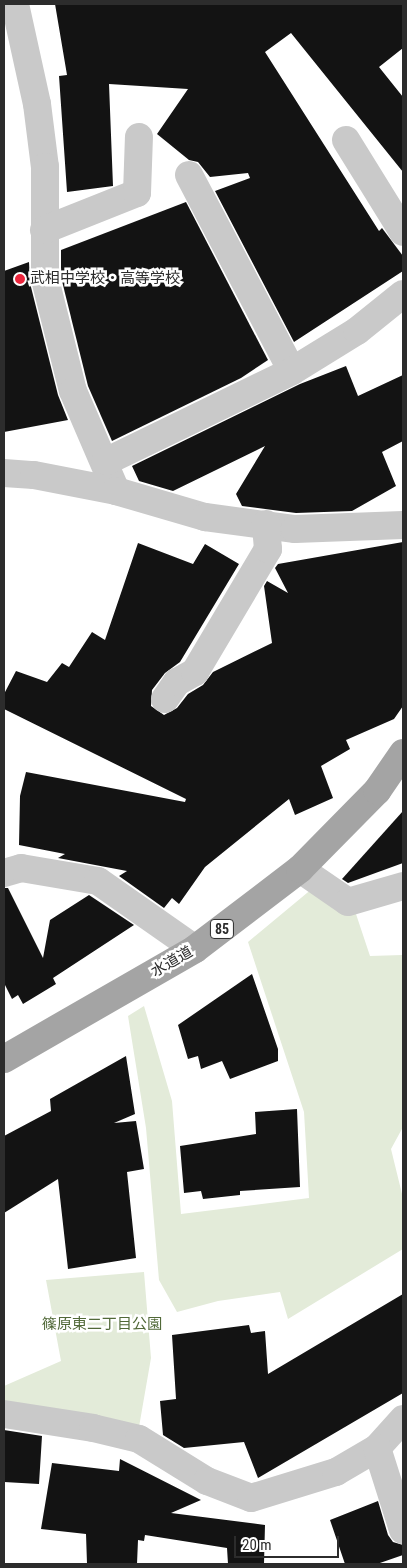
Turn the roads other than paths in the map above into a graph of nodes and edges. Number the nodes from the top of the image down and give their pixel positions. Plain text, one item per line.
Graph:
1 (16, 4) edge
2 (139, 137) dead end
3 (346, 140) dead end
4 (189, 175) dead end
5 (44, 230) junction
6 (403, 232) edge
7 (403, 294) edge
8 (292, 371) junction
9 (104, 462) junction
10 (4, 473) edge
11 (116, 491) junction
12 (266, 524) junction
13 (403, 525) edge
14 (165, 699) dead end
15 (403, 753) edge
16 (300, 869) junction
17 (4, 873) edge
18 (403, 886) edge
19 (195, 949) junction
20 (4, 1060) edge
21 (4, 1414) edge
22 (403, 1419) edge
23 (376, 1448) junction
24 (403, 1530) edge

1 - 5 street
2 - 5 street
3 - 6 street
4 - 8 street
5 - 9 street
7 - 8 street
8 - 9 street
9 - 11 street
10 - 11 street
11 - 12 street
12 - 13 street
12 - 14 street
15 - 16 main road, 水道道 / 85
16 - 18 street
16 - 19 main road, 水道道 / 85
17 - 19 street
19 - 20 main road, 水道道 / 85
21 - 23 street
22 - 23 street
23 - 24 street

